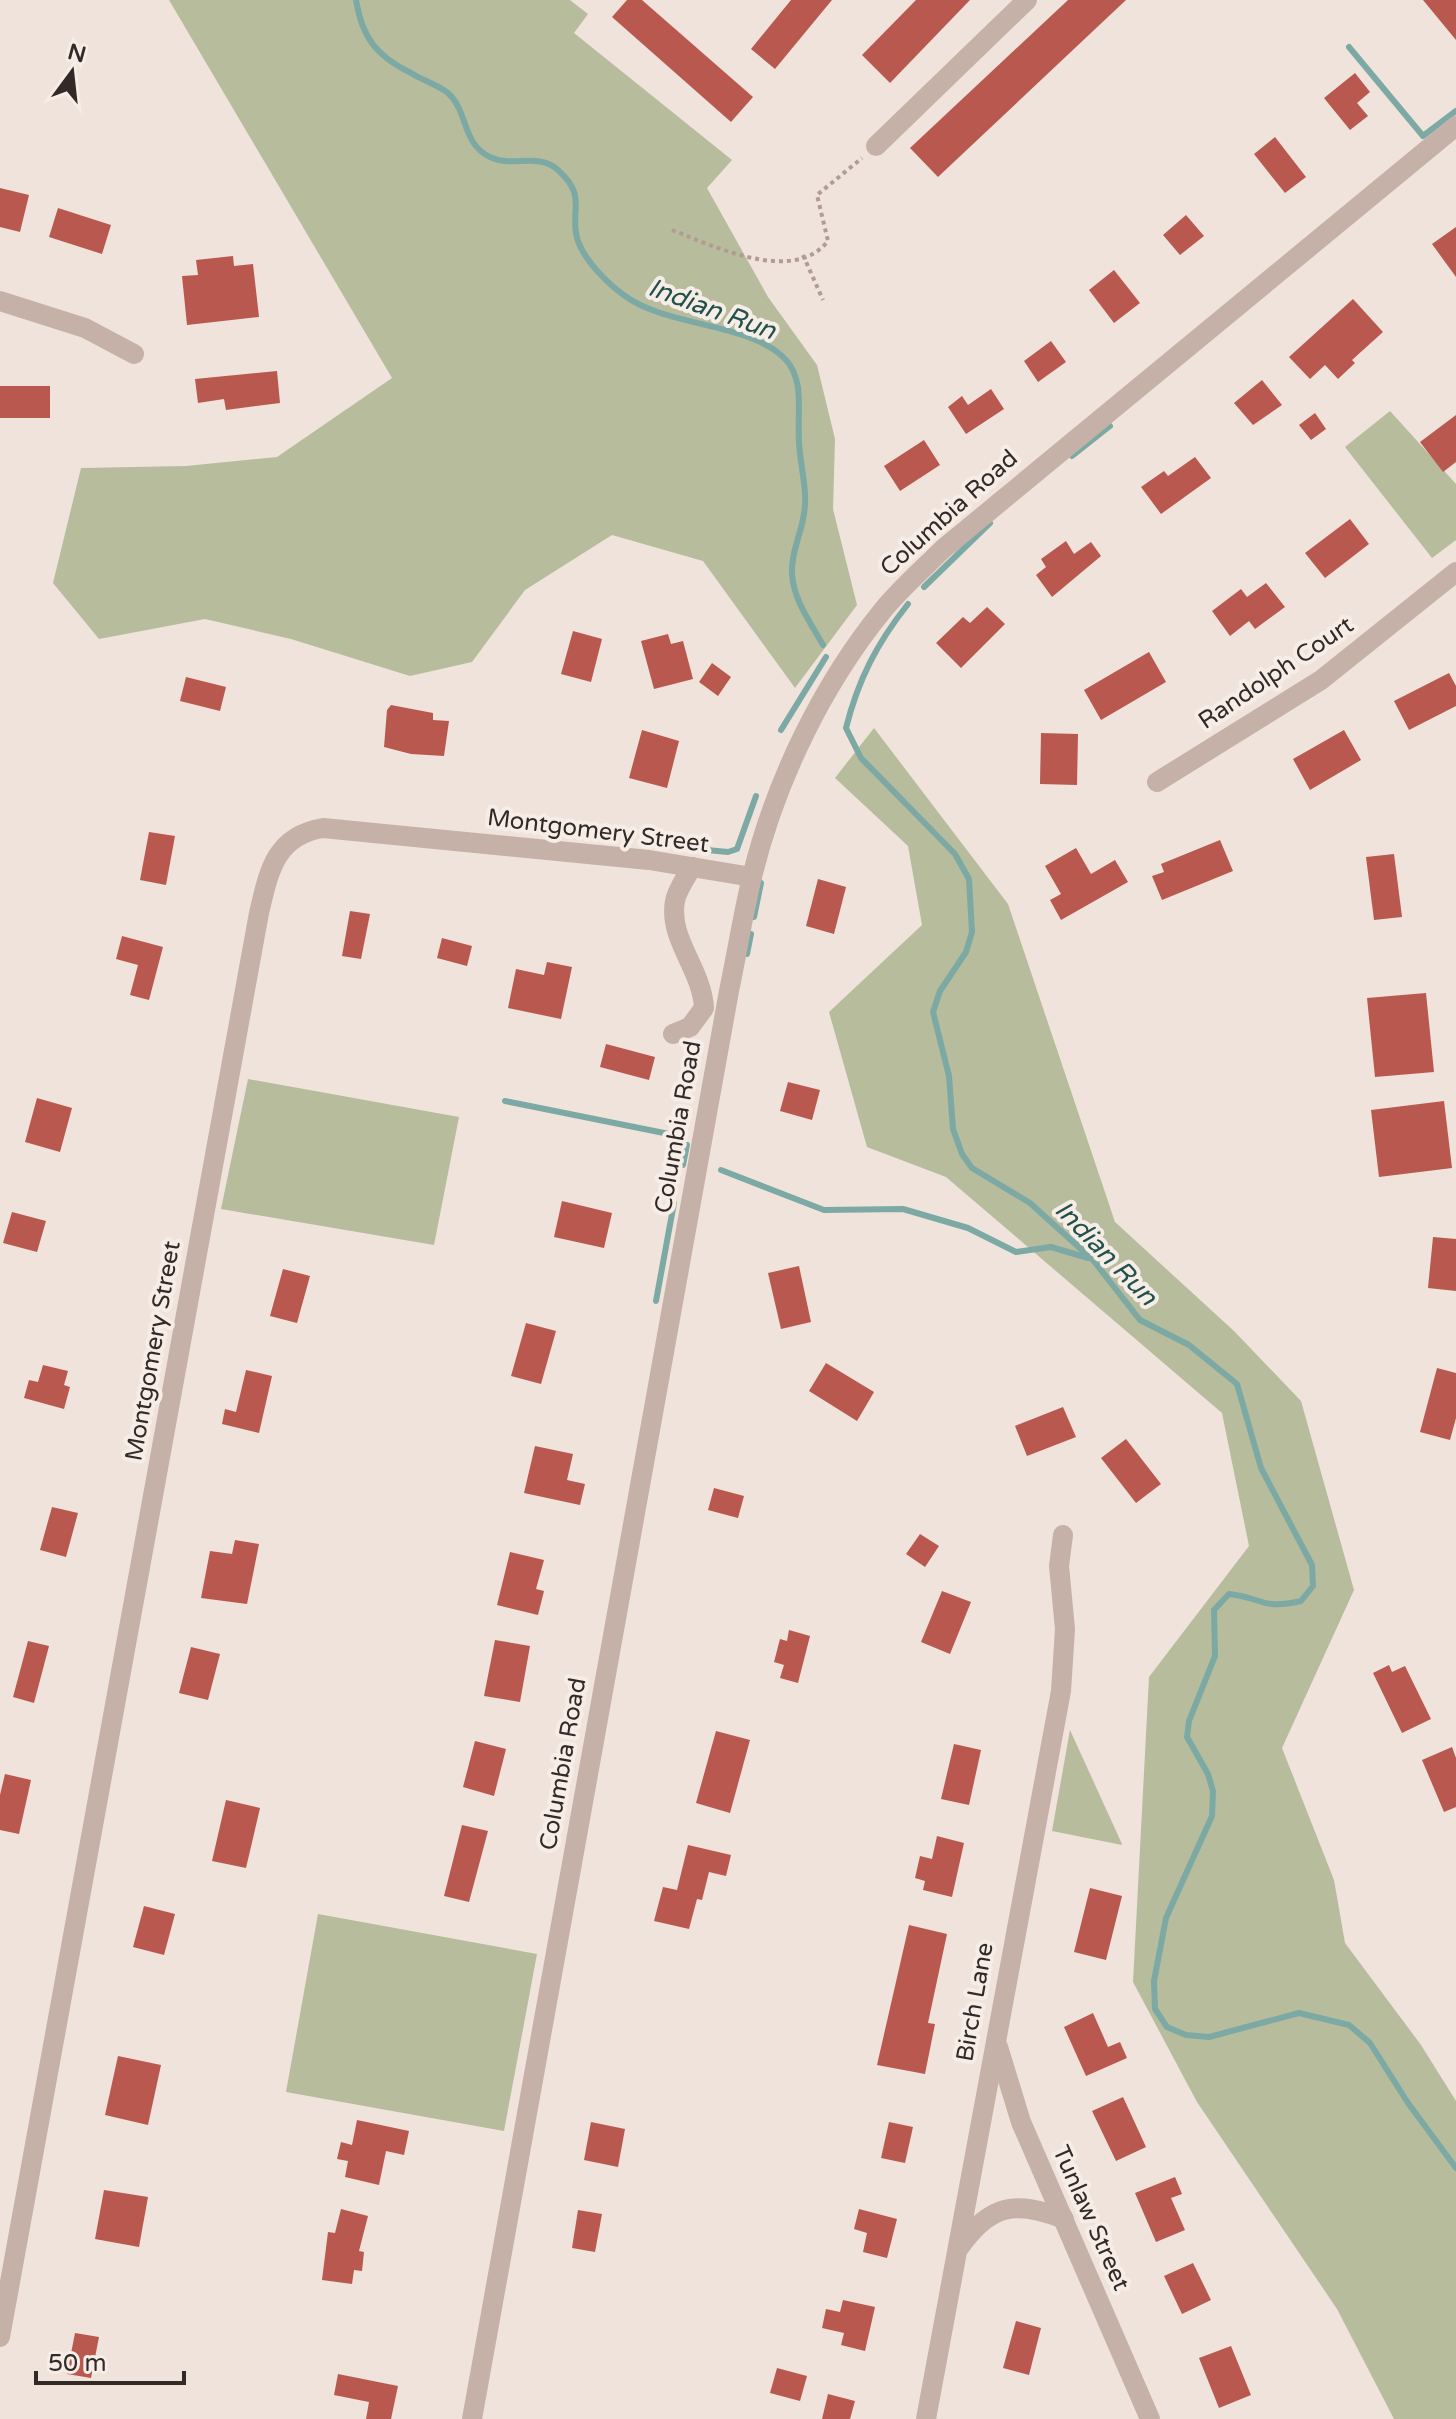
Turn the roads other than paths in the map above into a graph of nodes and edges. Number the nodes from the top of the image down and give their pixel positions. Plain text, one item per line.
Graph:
1 (1027, 0) edge
2 (1456, 126) edge
3 (876, 146) road end
4 (0, 301) edge
5 (134, 354) dead end
6 (1456, 572) edge
7 (1157, 782) dead end
8 (692, 867) junction
9 (752, 877) junction
10 (695, 967) junction
11 (704, 1008) junction
12 (726, 1010) junction
13 (673, 1034) dead end
14 (1063, 1535) dead end
15 (996, 2035) junction
16 (1064, 2219) junction
17 (957, 2251) junction
18 (0, 2337) edge
19 (472, 2419) edge
20 (926, 2419) edge
21 (1150, 2419) edge

1 - 3 street
2 - 9 street, Columbia Road
4 - 5 street
6 - 7 street, Randolph Court
8 - 9 street, Montgomery Street
8 - 10 street
8 - 18 street, Montgomery Street
9 - 12 street, Columbia Road
10 - 11 street
10 - 12 street
11 - 12 street
11 - 13 street
12 - 19 street, Columbia Road
14 - 15 street, Birch Lane
15 - 16 street, Tunlaw Street
15 - 17 street, Birch Lane
16 - 17 street
16 - 21 street, Tunlaw Street
17 - 20 street, Birch Lane

